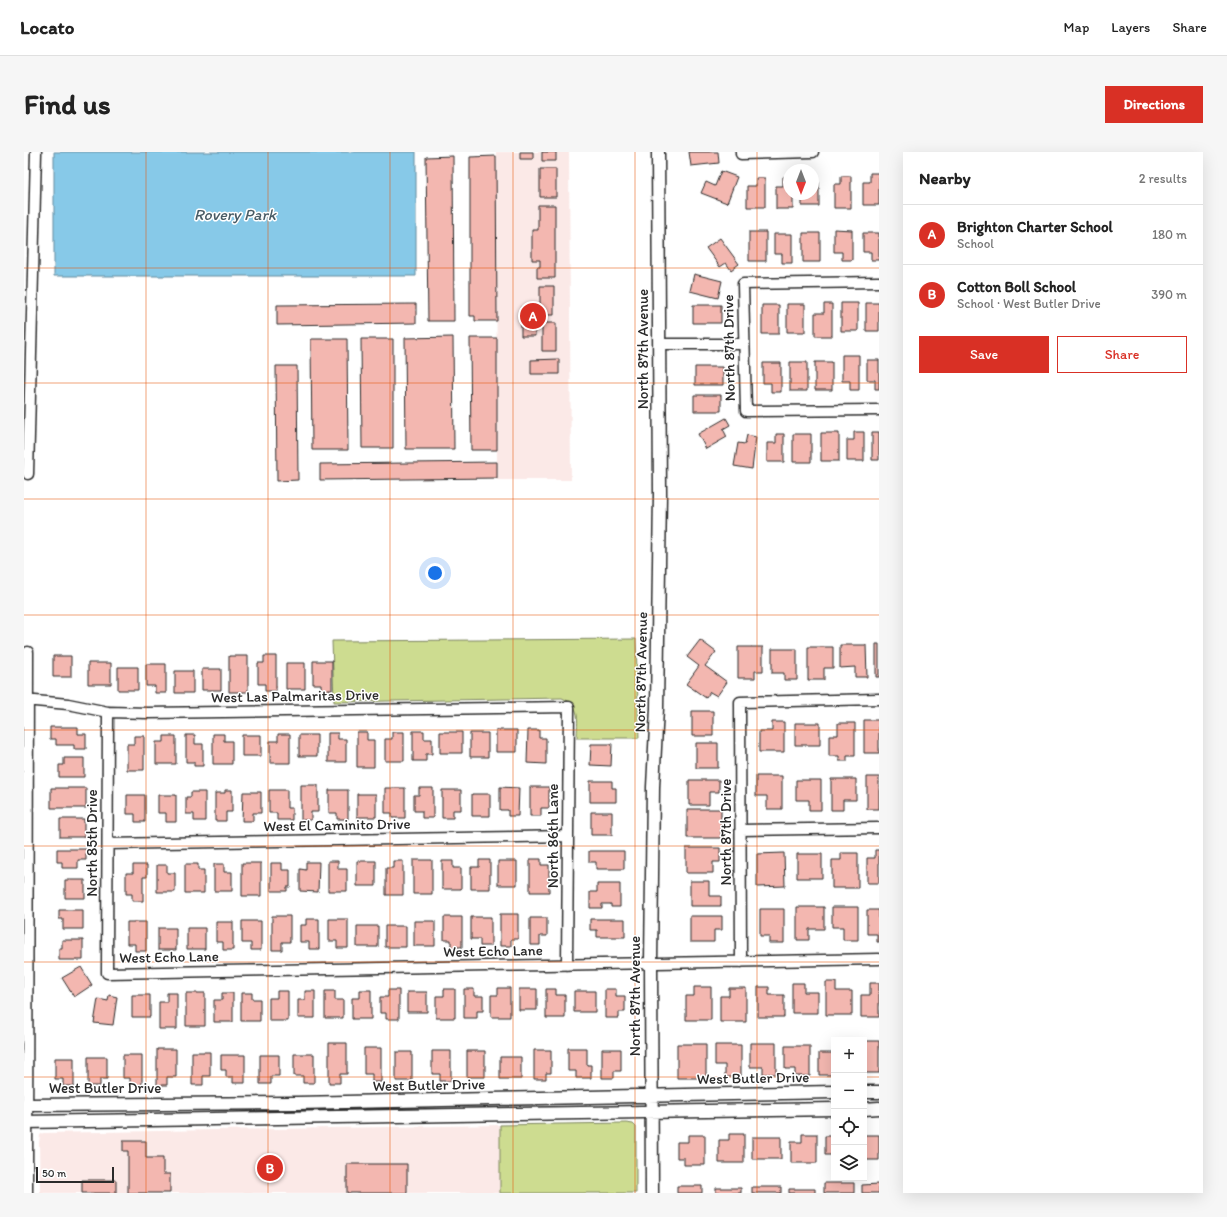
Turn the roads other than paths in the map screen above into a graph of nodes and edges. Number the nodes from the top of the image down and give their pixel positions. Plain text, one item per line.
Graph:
1 (36, 152) edge
2 (658, 152) edge
3 (813, 152) edge
4 (741, 153) edge
5 (879, 282) edge
6 (659, 344) junction
7 (744, 344) junction
8 (27, 394) edge
9 (879, 410) edge
10 (28, 474) dead end
11 (28, 652) dead end
12 (879, 699) edge
13 (26, 700) edge
14 (568, 707) joint
15 (108, 712) junction
16 (26, 822) edge
17 (879, 828) edge
18 (741, 830) junction
19 (568, 836) junction
20 (108, 844) junction
21 (26, 940) edge
22 (879, 959) edge
23 (741, 962) junction
24 (651, 963) junction
25 (567, 965) junction
26 (107, 973) joint
27 (831, 1092) edge
28 (867, 1092) edge
29 (879, 1092) edge
30 (651, 1095) junction
31 (26, 1105) edge
32 (879, 1108) edge
33 (831, 1109) edge
34 (867, 1109) edge
35 (652, 1111) junction
36 (26, 1122) edge
37 (27, 1193) edge
38 (652, 1193) edge

1 - 8 street
2 - 6 street, North 87th Avenue
3 - 4 street
5 - 7 street, North 87th Drive
6 - 7 street
6 - 24 street, North 87th Avenue
7 - 9 street, North 87th Drive
8 - 10 street
11 - 13 street
12 - 18 street, North 87th Drive
13 - 15 street, West Las Palmaritas Drive
13 - 16 street
14 - 15 street, West Las Palmaritas Drive
14 - 19 street, North 86th Lane
15 - 20 street, North 85th Drive
16 - 21 street
17 - 18 street
18 - 23 street, North 87th Drive
19 - 20 street, West El Caminito Drive
19 - 25 street, North 86th Lane
20 - 26 street, North 85th Drive
21 - 31 street
22 - 23 street, West Echo Lane
23 - 24 street, West Echo Lane
24 - 25 street, West Echo Lane
24 - 30 street, North 87th Avenue
25 - 26 street, West Echo Lane
27 - 30 street, West Butler Drive
28 - 29 street
30 - 31 street, West Butler Drive
30 - 35 street, North 87th Avenue
31 - 36 street
32 - 34 street
33 - 35 street, West Butler Drive
35 - 36 street, West Butler Drive
35 - 38 street, North 87th Avenue
36 - 37 street

